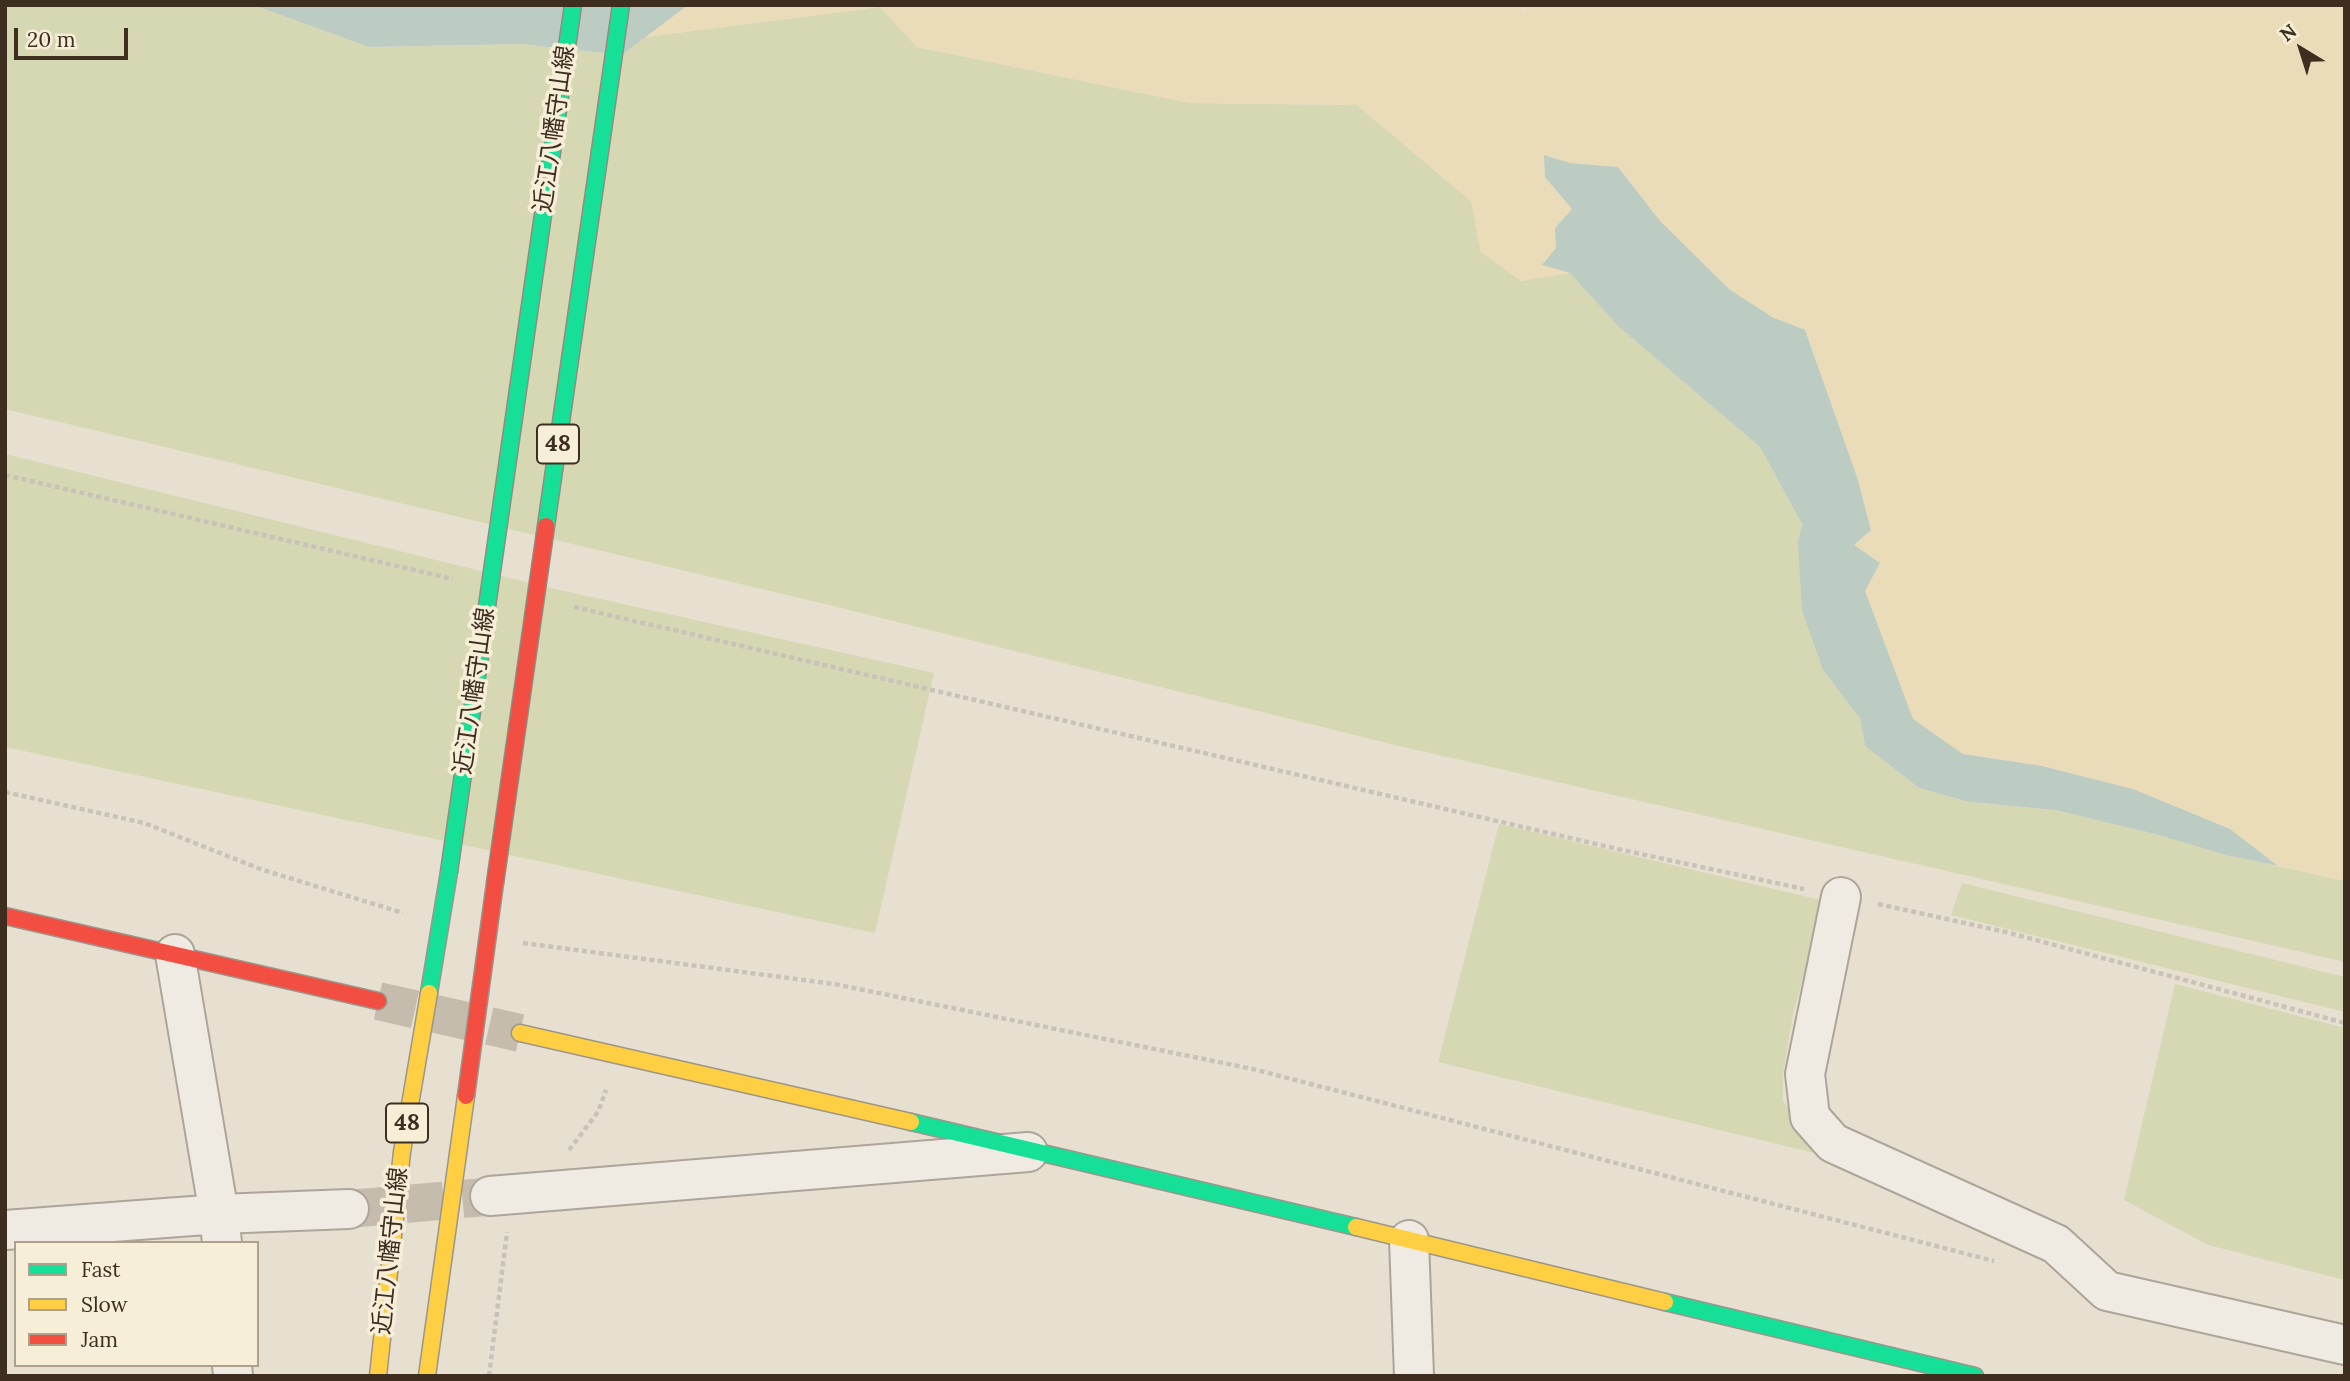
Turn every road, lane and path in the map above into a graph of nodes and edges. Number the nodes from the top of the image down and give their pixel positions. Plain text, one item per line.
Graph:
1 (573, 5) edge
2 (621, 5) edge
3 (5, 475) edge
4 (464, 581) dead end
5 (572, 606) dead end
6 (5, 792) edge
7 (1840, 897) junction
8 (5, 916) edge
9 (440, 925) junction
10 (487, 937) junction
11 (175, 954) junction
12 (378, 1001) tunnel mouth
13 (2345, 1023) edge
14 (520, 1033) tunnel mouth
15 (1037, 1151) junction
16 (490, 1196) tunnel mouth
17 (349, 1209) tunnel mouth
18 (221, 1228) edge
19 (5, 1230) edge
20 (1409, 1240) junction
21 (2000, 1263) dead end
22 (2345, 1345) edge
23 (377, 1376) edge
24 (427, 1376) edge
25 (1413, 1376) edge
26 (1975, 1376) edge

1 - 9 main road, 近江八幡守山線 / 48, bridge
2 - 10 main road, 近江八幡守山線 / 48, bridge
3 - 4 path
5 - 7 path
6 - 9 path
7 - 13 path
7 - 22 street
8 - 11 main road
9 - 23 main road, 近江八幡守山線 / 48
10 - 21 path
10 - 24 main road, 近江八幡守山線 / 48
11 - 12 main road
11 - 18 street
14 - 15 main road
15 - 16 street
15 - 20 main road
17 - 18 street
18 - 19 street
20 - 25 street
20 - 26 main road

